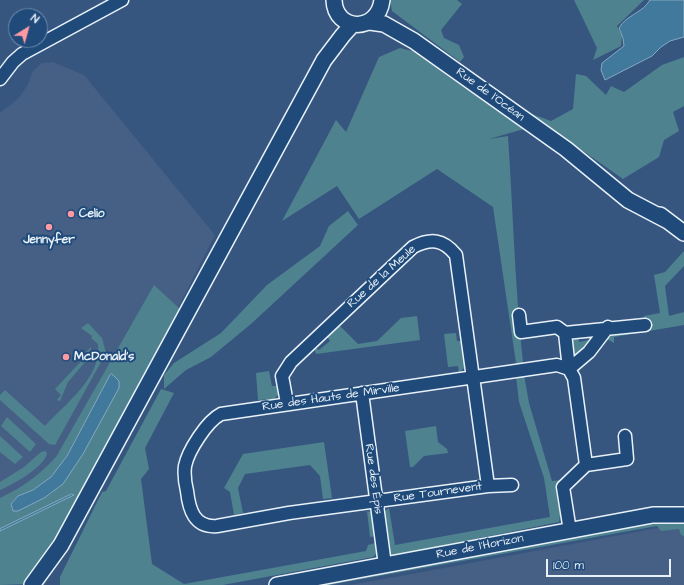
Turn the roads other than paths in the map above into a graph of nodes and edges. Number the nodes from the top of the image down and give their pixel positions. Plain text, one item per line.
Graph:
1 (122, 0) edge
2 (334, 0) edge
3 (382, 4) edge
4 (339, 15) junction
5 (370, 22) junction
6 (353, 24) junction
7 (414, 41) junction
8 (324, 60) junction
9 (0, 80) edge
10 (684, 233) edge
11 (520, 315) dead end
12 (645, 325) dead end
13 (608, 327) junction
14 (566, 333) junction
15 (569, 369) junction
16 (473, 378) junction
17 (362, 393) junction
18 (286, 403) junction
19 (624, 436) dead end
20 (586, 465) junction
21 (512, 485) dead end
22 (488, 486) junction
23 (376, 502) junction
24 (684, 515) edge
25 (570, 531) junction
26 (61, 545) junction
27 (385, 565) junction
28 (32, 585) edge
29 (46, 585) edge
30 (277, 585) edge

1 - 9 street
2 - 4 main road
3 - 5 main road
3 - 7 main road, Rue de l'Océan
4 - 6 main road
4 - 8 main road
5 - 6 main road
5 - 7 main road, Rue de l'Océan
6 - 8 main road
7 - 10 main road, Rue de l'Océan
8 - 26 main road
11 - 14 street
12 - 13 street
13 - 14 street
13 - 15 street
14 - 15 street
15 - 16 street, Rue des Hauts de Mirville
15 - 20 street
16 - 17 street, Rue des Hauts de Mirville
16 - 18 street, Rue de la Meule
16 - 22 street, Rue Tournevent
17 - 18 street, Rue des Hauts de Mirville
17 - 23 street, Rue des Épis
18 - 23 street, Rue des Hauts de Mirville
19 - 20 street
20 - 25 street
21 - 22 street
22 - 23 street, Rue Tournevent
23 - 27 street, Rue des Épis
24 - 25 main road, Rue de l'Horizon
25 - 27 main road, Rue de l'Horizon
26 - 28 main road
26 - 29 main road
27 - 30 main road, Rue de l'Horizon

